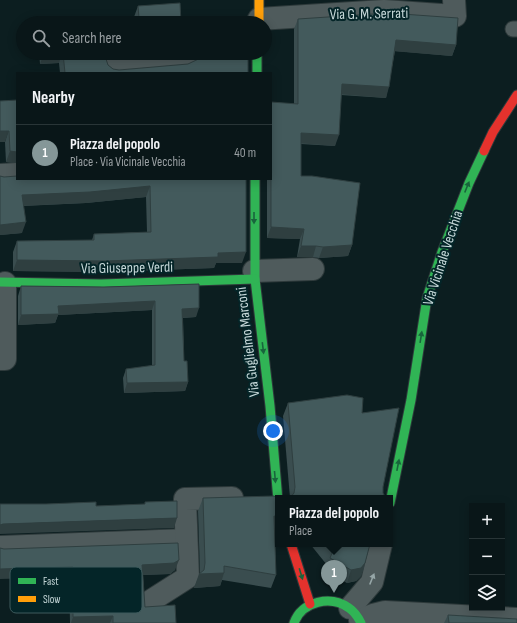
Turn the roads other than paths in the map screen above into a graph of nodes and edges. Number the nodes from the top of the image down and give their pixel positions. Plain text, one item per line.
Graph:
1 (454, 8) edge
2 (259, 14) edge
3 (187, 60) edge
4 (257, 60) edge
5 (114, 68) edge
6 (257, 72) edge
7 (517, 95) edge
8 (511, 114) edge
9 (16, 174) edge
10 (0, 175) edge
11 (255, 180) edge
12 (313, 269) dead end
13 (255, 275) junction
14 (2, 283) edge
15 (0, 359) edge
16 (392, 495) edge
17 (268, 499) edge
18 (186, 540) junction
19 (0, 547) edge
20 (293, 547) edge
21 (380, 547) edge
22 (152, 600) dead end
23 (310, 604) junction
24 (357, 617) edge
25 (517, 619) edge
26 (294, 623) edge

1 - 2 street, Via G. M. Serrati
3 - 5 street
4 - 6 street
7 - 8 street, Via Vicinale Vecchia
16 -> 8 street, Via Vicinale Vecchia
9 - 10 street
11 -> 13 street, Via Guglielmo Marconi
12 - 13 street
13 - 14 street, Via Giuseppe Verdi
13 -> 17 street, Via Guglielmo Marconi
14 - 15 street
17 - 18 street
18 - 19 street
18 - 22 street
20 -> 23 street
24 -> 21 street
23 - 24 street
23 - 26 street
24 - 25 street

